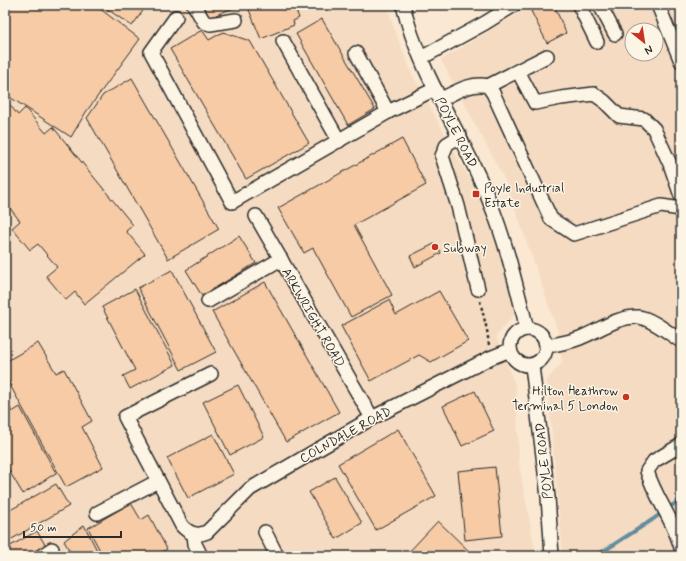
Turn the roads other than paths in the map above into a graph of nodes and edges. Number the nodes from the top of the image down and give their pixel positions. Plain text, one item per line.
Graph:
1 (194, 5) edge
2 (403, 5) edge
3 (514, 5) edge
4 (579, 5) edge
5 (600, 5) edge
6 (658, 5) edge
7 (176, 17) dead end
8 (236, 20) dead end
9 (615, 34) dead end
10 (283, 41) dead end
11 (597, 42) dead end
12 (356, 53) dead end
13 (547, 56) dead end
14 (421, 58) junction
15 (681, 61) edge
16 (518, 71) junction
17 (488, 86) junction
18 (438, 94) junction
19 (388, 112) junction
20 (460, 136) junction
21 (339, 141) junction
22 (680, 190) edge
23 (681, 209) edge
24 (256, 216) dead end
25 (281, 259) junction
26 (478, 289) road end
27 (208, 301) dead end
28 (527, 329) junction
29 (681, 341) edge
30 (547, 346) junction
31 (510, 350) junction
32 (532, 366) junction
33 (211, 374) dead end
34 (372, 418) junction
35 (681, 445) edge
36 (158, 481) junction
37 (97, 513) dead end
38 (265, 532) dead end
39 (194, 534) junction
40 (680, 540) edge
41 (201, 556) edge
42 (277, 556) edge
43 (552, 556) edge

1 - 8 street
2 - 14 street, POYLE ROAD
3 - 14 street
4 - 11 street
5 - 9 street
6 - 15 street
7 - 21 street
10 - 21 street
12 - 19 street
13 - 16 street
14 - 18 street, POYLE ROAD
16 - 17 street
16 - 22 street
17 - 18 street
17 - 23 street
18 - 19 street
18 - 20 street, POYLE ROAD
19 - 21 street
20 - 26 street
20 - 28 street, POYLE ROAD
24 - 25 street, ARKWRIGHT ROAD
25 - 27 street
25 - 34 street, ARKWRIGHT ROAD
28 - 30 street
28 - 31 street
29 - 30 street
30 - 32 street
31 - 32 street
31 - 34 street, COLNDALE ROAD
32 - 43 street, POYLE ROAD
33 - 36 street
34 - 39 street, COLNDALE ROAD
35 - 40 street
36 - 37 street
36 - 39 street
38 - 42 street
39 - 41 street

